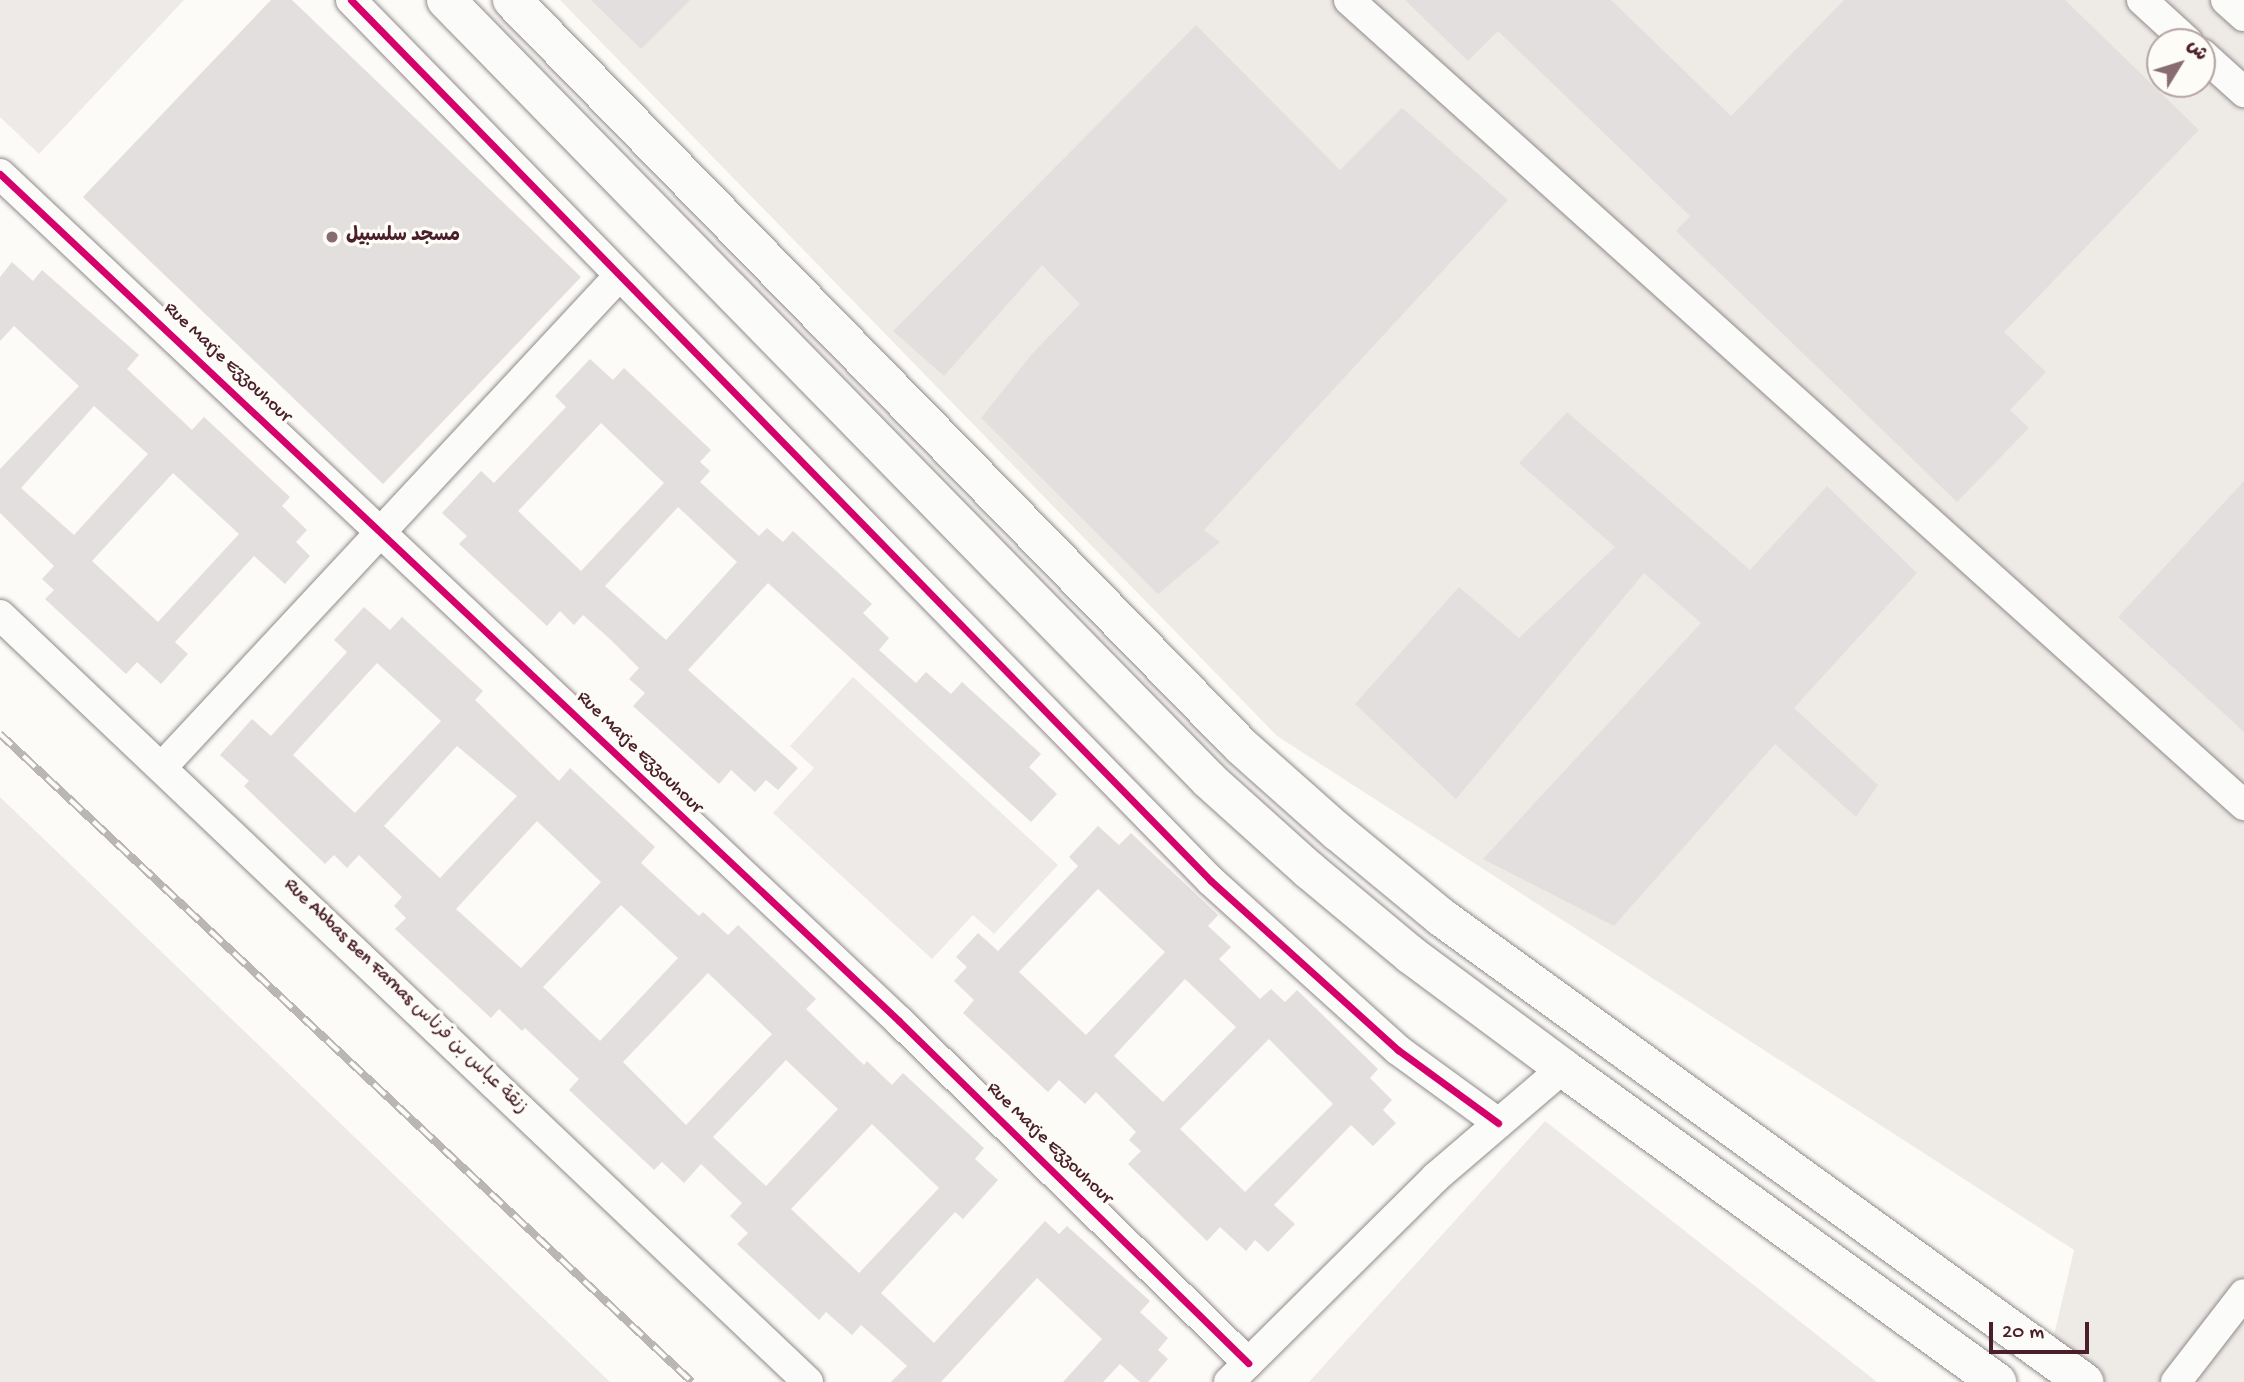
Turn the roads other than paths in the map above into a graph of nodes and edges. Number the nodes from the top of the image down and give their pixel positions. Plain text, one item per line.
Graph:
1 (351, 0) edge
2 (446, 0) edge
3 (512, 0) edge
4 (1349, 0) edge
5 (2142, 0) edge
6 (2226, 0) edge
7 (2244, 16) edge
8 (2173, 28) edge
9 (2216, 67) edge
10 (2244, 92) edge
11 (0, 174) edge
12 (619, 276) junction
13 (382, 529) junction
14 (0, 615) edge
15 (163, 766) junction
16 (2244, 805) edge
17 (1563, 1068) junction
18 (1498, 1123) junction
19 (2244, 1294) edge
20 (1239, 1372) edge
21 (808, 1382) edge
22 (1997, 1382) edge
23 (2084, 1382) edge
24 (2176, 1382) edge

1 - 12 street
2 - 17 main road
3 - 23 main road
4 - 16 street
5 - 8 street
6 - 7 street
9 - 10 street
11 - 13 street, Rue Marje Ezzouhour
12 - 13 street
12 - 18 street
13 - 15 street
13 - 20 street, Rue Marje Ezzouhour
14 - 15 street, Rue Abbas Ben Farnas زنقة عباس بن فرناس
15 - 21 street, Rue Abbas Ben Farnas زنقة عباس بن فرناس
17 - 18 street
17 - 22 main road
18 - 20 street
19 - 24 street

